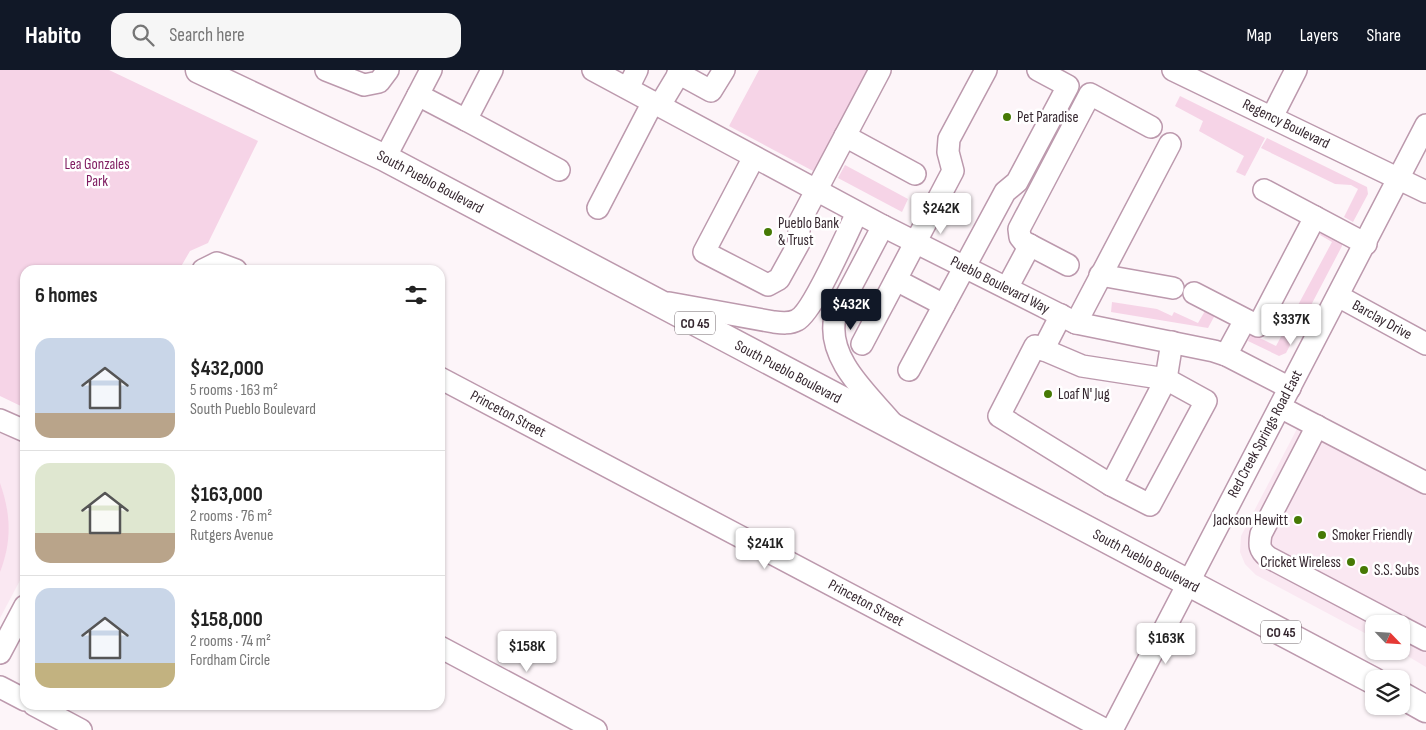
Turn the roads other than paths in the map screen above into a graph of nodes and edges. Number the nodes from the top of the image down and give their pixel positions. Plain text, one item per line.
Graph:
1 (199, 70) edge
2 (388, 70) edge
3 (432, 70) edge
4 (492, 70) edge
5 (593, 70) edge
6 (724, 70) edge
7 (880, 70) edge
8 (986, 70) edge
9 (1038, 70) edge
10 (1173, 70) edge
11 (1296, 70) edge
12 (331, 71) edge
13 (680, 72) edge
14 (632, 79) edge
15 (418, 95) junction
16 (656, 104) junction
17 (1272, 117) junction
18 (466, 120) junction
19 (1426, 125) edge
20 (1151, 127) dead end
21 (845, 136) junction
22 (1170, 144) dead end
23 (754, 157) junction
24 (385, 158) junction
25 (558, 170) dead end
26 (915, 174) dead end
27 (1399, 179) junction
28 (1264, 190) dead end
29 (816, 191) junction
30 (1426, 192) edge
31 (598, 208) dead end
32 (857, 213) junction
33 (1315, 217) junction
34 (883, 226) junction
35 (915, 242) junction
36 (1366, 244) junction
37 (1030, 245) junction
38 (1068, 265) dead end
39 (965, 267) junction
40 (1100, 275) junction
41 (896, 280) junction
42 (1006, 288) junction
43 (1173, 288) dead end
44 (1194, 293) dead end
45 (1338, 296) junction
46 (654, 301) junction
47 (944, 305) junction
48 (1068, 319) junction
49 (1245, 320) junction
50 (1172, 342) junction
51 (862, 344) dead end
52 (1426, 344) edge
53 (1044, 350) junction
54 (1226, 354) junction
55 (909, 370) dead end
56 (1166, 379) junction
57 (445, 381) edge
58 (1285, 397) junction
59 (0, 420) edge
60 (1317, 426) junction
61 (20, 430) edge
62 (897, 430) junction
63 (1426, 483) edge
64 (1111, 485) junction
65 (1188, 583) junction
66 (20, 615) edge
67 (1378, 615) edge
68 (1410, 632) edge
69 (1426, 640) edge
70 (445, 650) edge
71 (0, 653) edge
72 (1365, 676) edge
73 (0, 687) edge
74 (20, 697) edge
75 (1410, 700) edge
76 (1426, 708) edge
77 (43, 710) edge
78 (81, 730) edge
79 (596, 730) edge
80 (1106, 730) edge
81 (1112, 730) edge

1 - 24 main road, South Pueblo Boulevard / CO 45
2 - 12 street
3 - 15 street
4 - 18 street
5 - 14 street, Pueblo Boulevard Way
6 - 13 street
7 - 21 street
8 - 35 street
9 - 39 street
10 - 17 street, Regency Boulevard
11 - 17 street
13 - 16 street
14 - 16 street, Pueblo Boulevard Way
15 - 18 street
15 - 24 street
16 - 23 street, Pueblo Boulevard Way
16 - 31 street
17 - 27 street, Regency Boulevard
18 - 25 street
19 - 27 street, Red Creek Springs Road East
20 - 37 street
21 - 26 street
21 - 29 street
22 - 40 street
23 - 29 street, Pueblo Boulevard Way
23 - 29 street
24 - 46 main road, South Pueblo Boulevard / CO 45
27 - 30 street, Regency Boulevard
27 - 36 street, Red Creek Springs Road East
28 - 33 street
29 - 32 street, Pueblo Boulevard Way
32 - 34 street, Pueblo Boulevard Way
32 - 46 street
33 - 36 street
33 - 49 street
34 - 35 street, Pueblo Boulevard Way
34 - 62 street
35 - 39 street, Pueblo Boulevard Way
35 - 41 street
36 - 45 street, Red Creek Springs Road East
37 - 38 street
37 - 42 street
39 - 42 street, Pueblo Boulevard Way
39 - 47 street
40 - 43 street
40 - 48 street
41 - 47 street
41 - 51 street
42 - 48 street, Pueblo Boulevard Way
44 - 49 street
45 - 52 street, Barclay Drive
45 - 58 street, Red Creek Springs Road East
46 - 62 main road, South Pueblo Boulevard / CO 45
47 - 55 street
48 - 50 street, Pueblo Boulevard Way
48 - 53 street
49 - 54 street
50 - 54 street, Pueblo Boulevard Way
50 - 56 street
53 - 56 street
53 - 64 street
54 - 58 street, Pueblo Boulevard Way
56 - 64 street
56 - 64 street
57 - 80 street, Princeton Street
58 - 60 street, Pueblo Boulevard Way
58 - 65 street, Red Creek Springs Road East
59 - 61 street
60 - 63 street, Pueblo Boulevard Way
60 - 67 street
62 - 65 main road, South Pueblo Boulevard / CO 45
65 - 72 main road, South Pueblo Boulevard / CO 45
65 - 81 street, Red Creek Springs Road East
66 - 71 street
68 - 69 street
70 - 79 street
73 - 74 street
75 - 76 main road
77 - 78 street

